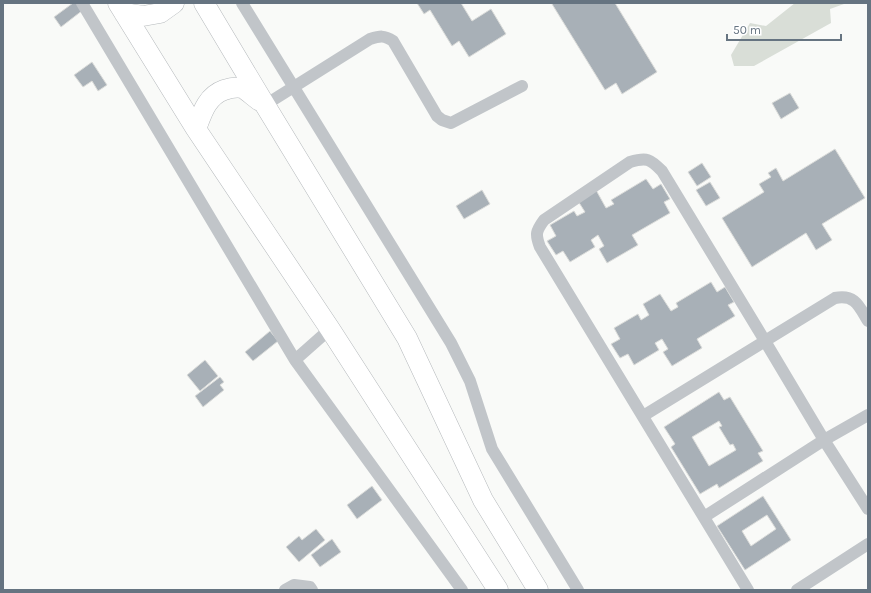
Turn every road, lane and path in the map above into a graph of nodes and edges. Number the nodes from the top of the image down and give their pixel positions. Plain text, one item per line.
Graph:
1 (82, 3) edge
2 (174, 3) edge
3 (204, 3) edge
4 (242, 3) edge
5 (121, 8) edge
6 (522, 86) dead end
7 (295, 87) junction
8 (264, 105) junction
9 (196, 129) junction
10 (868, 321) edge
11 (330, 329) junction
12 (765, 340) junction
13 (295, 360) junction
14 (868, 415) edge
15 (643, 416) junction
16 (824, 440) junction
17 (868, 509) edge
18 (704, 518) junction
19 (868, 544) edge
20 (285, 590) edge
21 (312, 590) edge
22 (462, 590) edge
23 (498, 590) edge
24 (538, 590) edge
25 (578, 590) edge
26 (748, 590) edge
27 (797, 590) edge

1 - 13 street
2 - 5 highway
3 - 8 highway
4 - 7 street
5 - 9 highway
6 - 7 street
7 - 8 street
7 - 25 street
8 - 9 highway
8 - 24 highway
9 - 11 highway
10 - 12 street
11 - 13 street
11 - 23 highway
12 - 15 street
12 - 15 street
12 - 16 street
13 - 22 street
14 - 16 street
15 - 18 street
16 - 17 street
16 - 18 street
18 - 26 street
19 - 27 street
20 - 21 street

